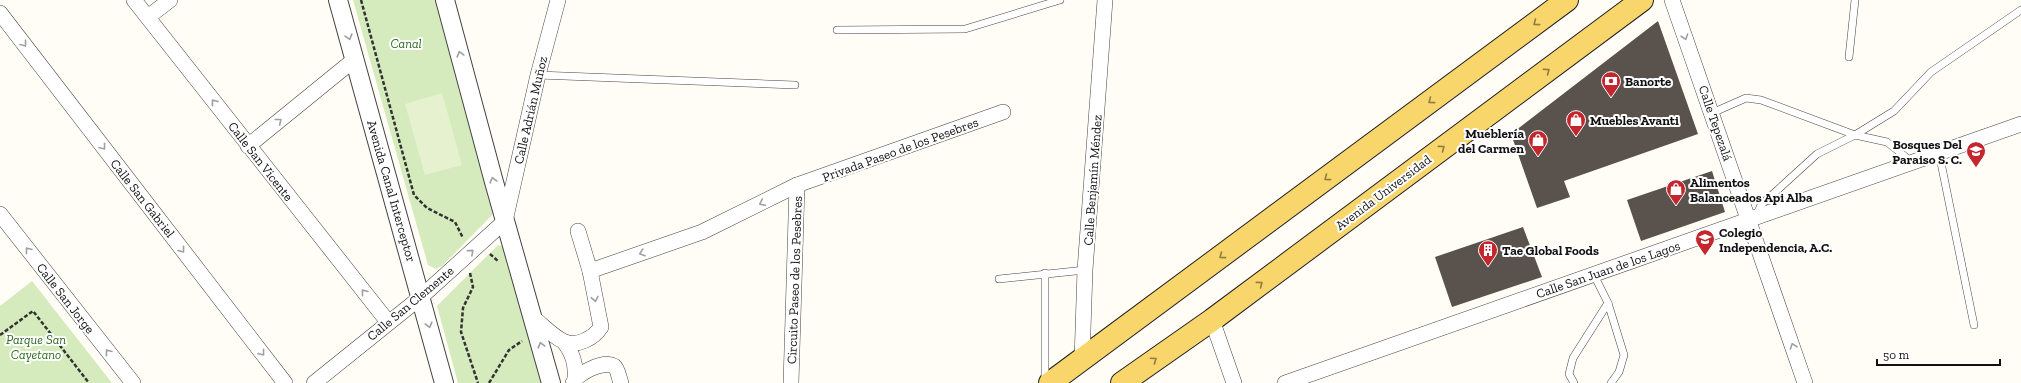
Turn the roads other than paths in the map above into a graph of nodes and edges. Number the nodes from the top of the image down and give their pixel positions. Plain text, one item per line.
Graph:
1 (134, 0) edge
2 (170, 0) edge
3 (338, 0) edge
4 (446, 0) edge
5 (558, 0) edge
6 (1060, 0) edge
7 (1105, 0) edge
8 (1567, 0) edge
9 (1642, 0) edge
10 (1672, 0) edge
11 (1855, 0) edge
12 (2021, 10) edge
13 (0, 13) edge
14 (148, 17) junction
15 (837, 30) dead end
16 (1849, 57) dead end
17 (355, 59) junction
18 (538, 75) junction
19 (795, 85) dead end
20 (1003, 112) dead end
21 (1712, 113) junction
22 (2021, 124) edge
23 (1855, 135) junction
24 (248, 146) junction
25 (1939, 153) junction
26 (1912, 162) junction
27 (796, 185) junction
28 (0, 214) edge
29 (1753, 218) junction
30 (505, 221) junction
31 (578, 231) dead end
32 (1085, 270) junction
33 (590, 271) junction
34 (1045, 273) junction
35 (1593, 273) junction
36 (1000, 279) dead end
37 (422, 297) junction
38 (1608, 303) junction
39 (534, 318) junction
40 (1212, 320) junction
41 (388, 322) junction
42 (1974, 325) dead end
43 (564, 342) junction
44 (1082, 360) junction
45 (574, 381) edge
46 (132, 383) edge
47 (285, 383) edge
48 (314, 383) edge
49 (444, 383) edge
50 (551, 383) edge
51 (621, 383) edge
52 (791, 383) edge
53 (1045, 383) edge
54 (1050, 383) edge
55 (1122, 383) edge
56 (1234, 383) edge
57 (1285, 383) edge
58 (1574, 383) edge
59 (1611, 383) edge
60 (1805, 383) edge

1 - 14 street, Calle San Vicente
2 - 14 street
3 -> 17 street, Avenida Canal Interceptor
30 -> 4 street
5 - 18 street, Calle Adrián Muñoz
6 - 15 lane
7 - 32 street, Calle Benjamín Méndez
8 -> 44 main road
40 -> 9 main road, Avenida Universidad
10 -> 21 street, Calle Tepezalá
11 - 16 lane
12 - 23 lane
13 -> 47 street, Calle San Gabriel
24 -> 14 street, Calle San Vicente
24 -> 17 street
17 - 37 street, Avenida Canal Interceptor
18 - 19 lane
18 - 30 street, Calle Adrián Muñoz
20 - 27 street, Privada Paseo de los Pesebres
21 - 23 lane
21 - 29 street, Calle Tepezalá
22 - 25 street, Calle San Juan de los Lagos
23 - 26 lane
23 - 29 lane
41 -> 24 street, Calle San Vicente
25 - 26 street, Calle San Juan de los Lagos
25 - 42 lane
26 - 29 street, Calle San Juan de los Lagos
27 -> 33 street, Circuito Paseo de los Pesebres
27 - 52 street, Circuito Paseo de los Pesebres
46 -> 28 street, Calle San Jorge
29 - 35 street, Calle San Juan de los Lagos
60 -> 29 street, Calle Tepezalá
37 -> 30 street, Calle San Clemente
30 - 39 street
31 - 33 street
32 - 34 lane
32 - 44 street, Calle Benjamín Méndez
33 -> 43 street
34 - 36 lane
34 - 53 lane
35 - 38 lane
35 - 57 street, Calle San Juan de los Lagos
37 - 41 street, Calle San Clemente
37 -> 49 street, Avenida Canal Interceptor
38 - 58 lane
38 - 59 lane
39 - 43 street
50 -> 39 street
55 -> 40 main road, Avenida Universidad
40 - 56 street
41 - 48 street, Calle San Clemente
43 - 45 street
44 - 54 main road
45 - 51 street

